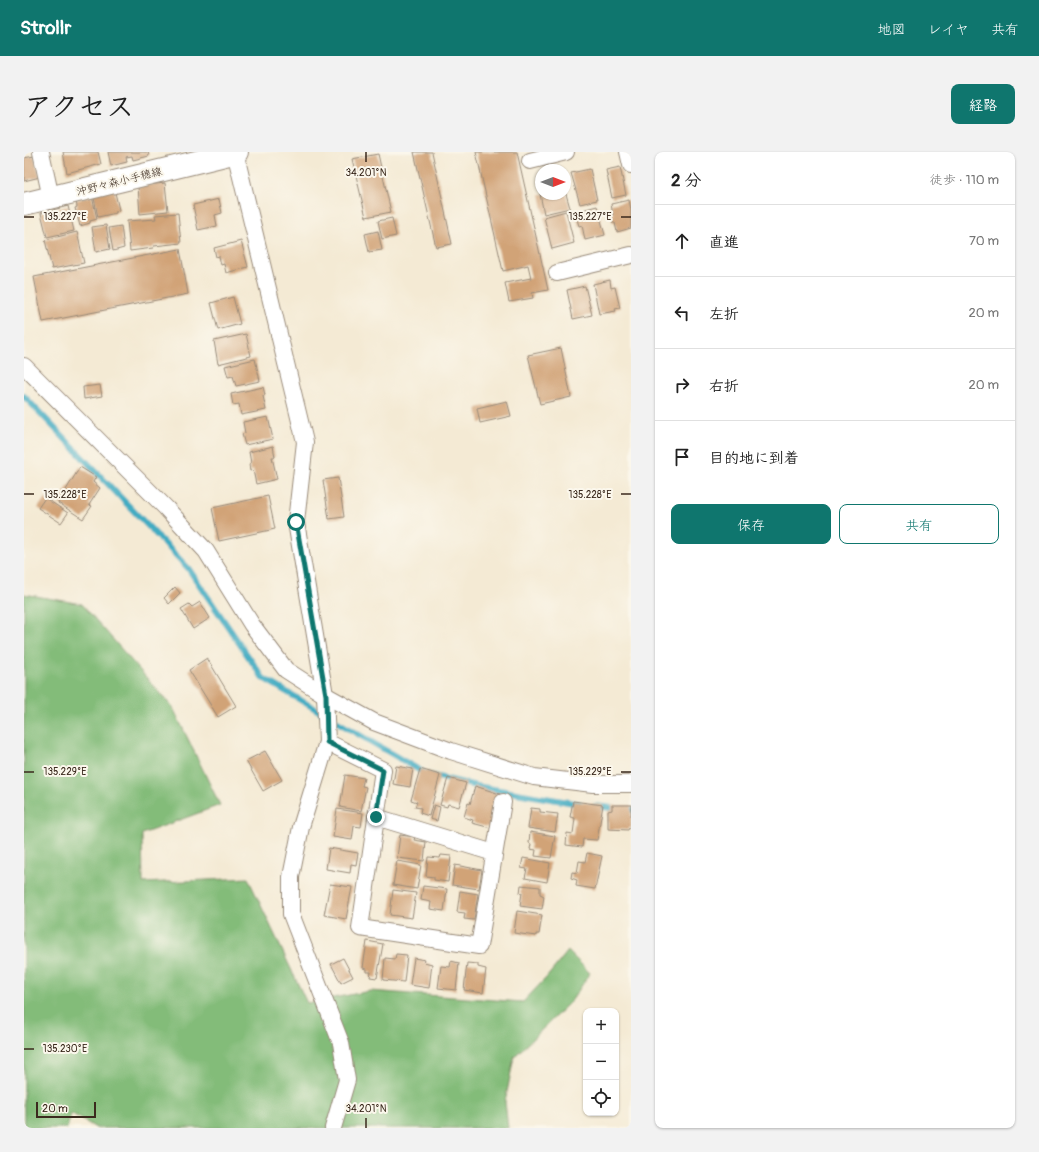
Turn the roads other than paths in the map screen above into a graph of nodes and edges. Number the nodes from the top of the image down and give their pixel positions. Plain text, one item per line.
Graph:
1 (41, 152) edge
2 (236, 152) edge
3 (566, 152) edge
4 (628, 152) edge
5 (530, 160) dead end
6 (631, 165) edge
7 (51, 198) junction
8 (24, 204) edge
9 (631, 255) edge
10 (558, 273) dead end
11 (24, 366) edge
12 (326, 695) junction
13 (327, 742) junction
14 (631, 784) edge
15 (503, 802) dead end
16 (376, 817) junction
17 (494, 853) junction
18 (333, 1128) edge

1 - 7 street
2 - 7 main road, 沖野々森小手穂線
2 - 12 street
3 - 5 street
4 - 6 street
7 - 8 main road, 沖野々森小手穂線
9 - 10 street
11 - 12 street
12 - 13 street
12 - 14 street
13 - 16 street
13 - 18 street
15 - 17 street
16 - 17 street
16 - 17 street

